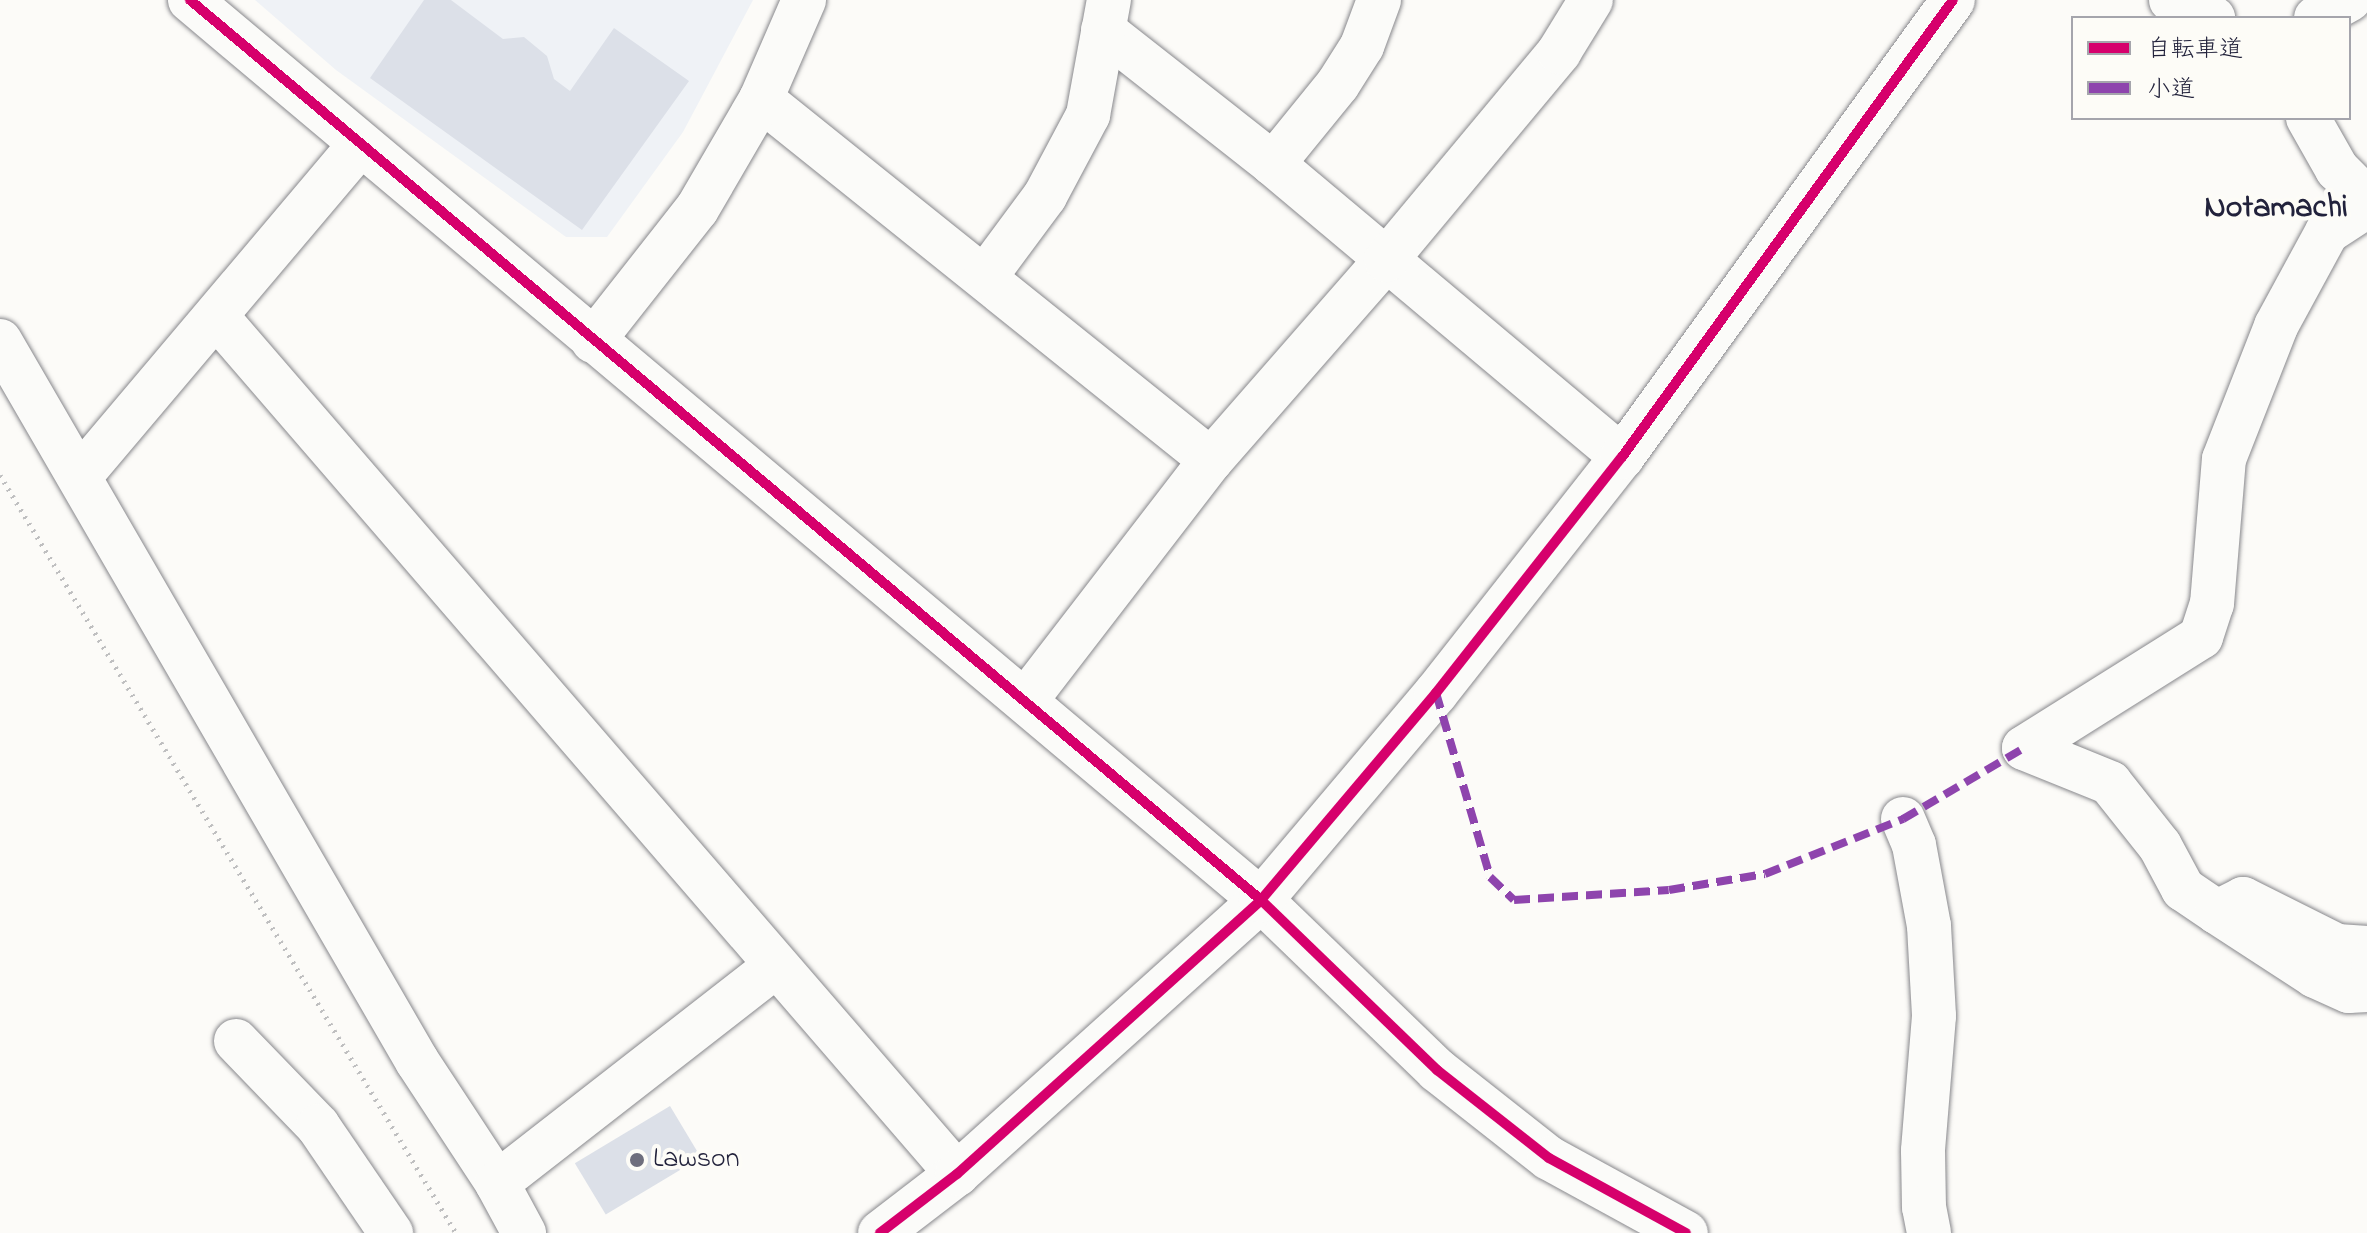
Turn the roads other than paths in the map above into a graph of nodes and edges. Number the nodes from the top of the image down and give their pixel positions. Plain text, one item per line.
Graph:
1 (190, 0) edge
2 (804, 0) edge
3 (1379, 0) edge
4 (1591, 0) edge
5 (1953, 0) edge
6 (2171, 0) edge
7 (2349, 0) edge
8 (1106, 15) edge
9 (2208, 16) edge
10 (2320, 16) edge
11 (761, 99) junction
12 (2309, 120) edge
13 (359, 146) junction
14 (1273, 164) junction
15 (2367, 199) edge
16 (2367, 206) edge
17 (1386, 260) junction
18 (985, 277) junction
19 (216, 316) junction
20 (0, 341) edge
21 (593, 341) junction
22 (1622, 457) junction
23 (1211, 460) junction
24 (80, 476) junction
25 (1026, 700) junction
26 (1903, 819) dead end
27 (1261, 900) junction
28 (2217, 912) junction
29 (2367, 948) edge
30 (776, 966) junction
31 (2367, 990) edge
32 (236, 1041) dead end
33 (957, 1174) junction
34 (497, 1183) junction
35 (391, 1233) edge
36 (524, 1233) edge
37 (880, 1233) edge
38 (1686, 1233) edge
39 (1929, 1233) edge

1 - 13 street
2 - 11 street
3 - 14 street
4 - 17 street
5 - 22 street
6 - 9 street
7 - 10 street
8 - 14 street
8 - 18 street
11 - 18 street
11 - 21 street
12 - 15 street
13 - 19 street
13 - 21 street
14 - 17 street
16 - 28 street
17 - 22 street
17 - 23 street
18 - 23 street
19 - 24 street
19 - 30 street
20 - 24 street
21 - 25 street
22 - 27 street
23 - 25 street
24 - 34 street
25 - 27 street
26 - 39 street
27 - 33 street
27 - 38 street
28 - 29 street
28 - 31 street
30 - 33 street
30 - 34 street
32 - 35 street
33 - 37 street
34 - 36 street

